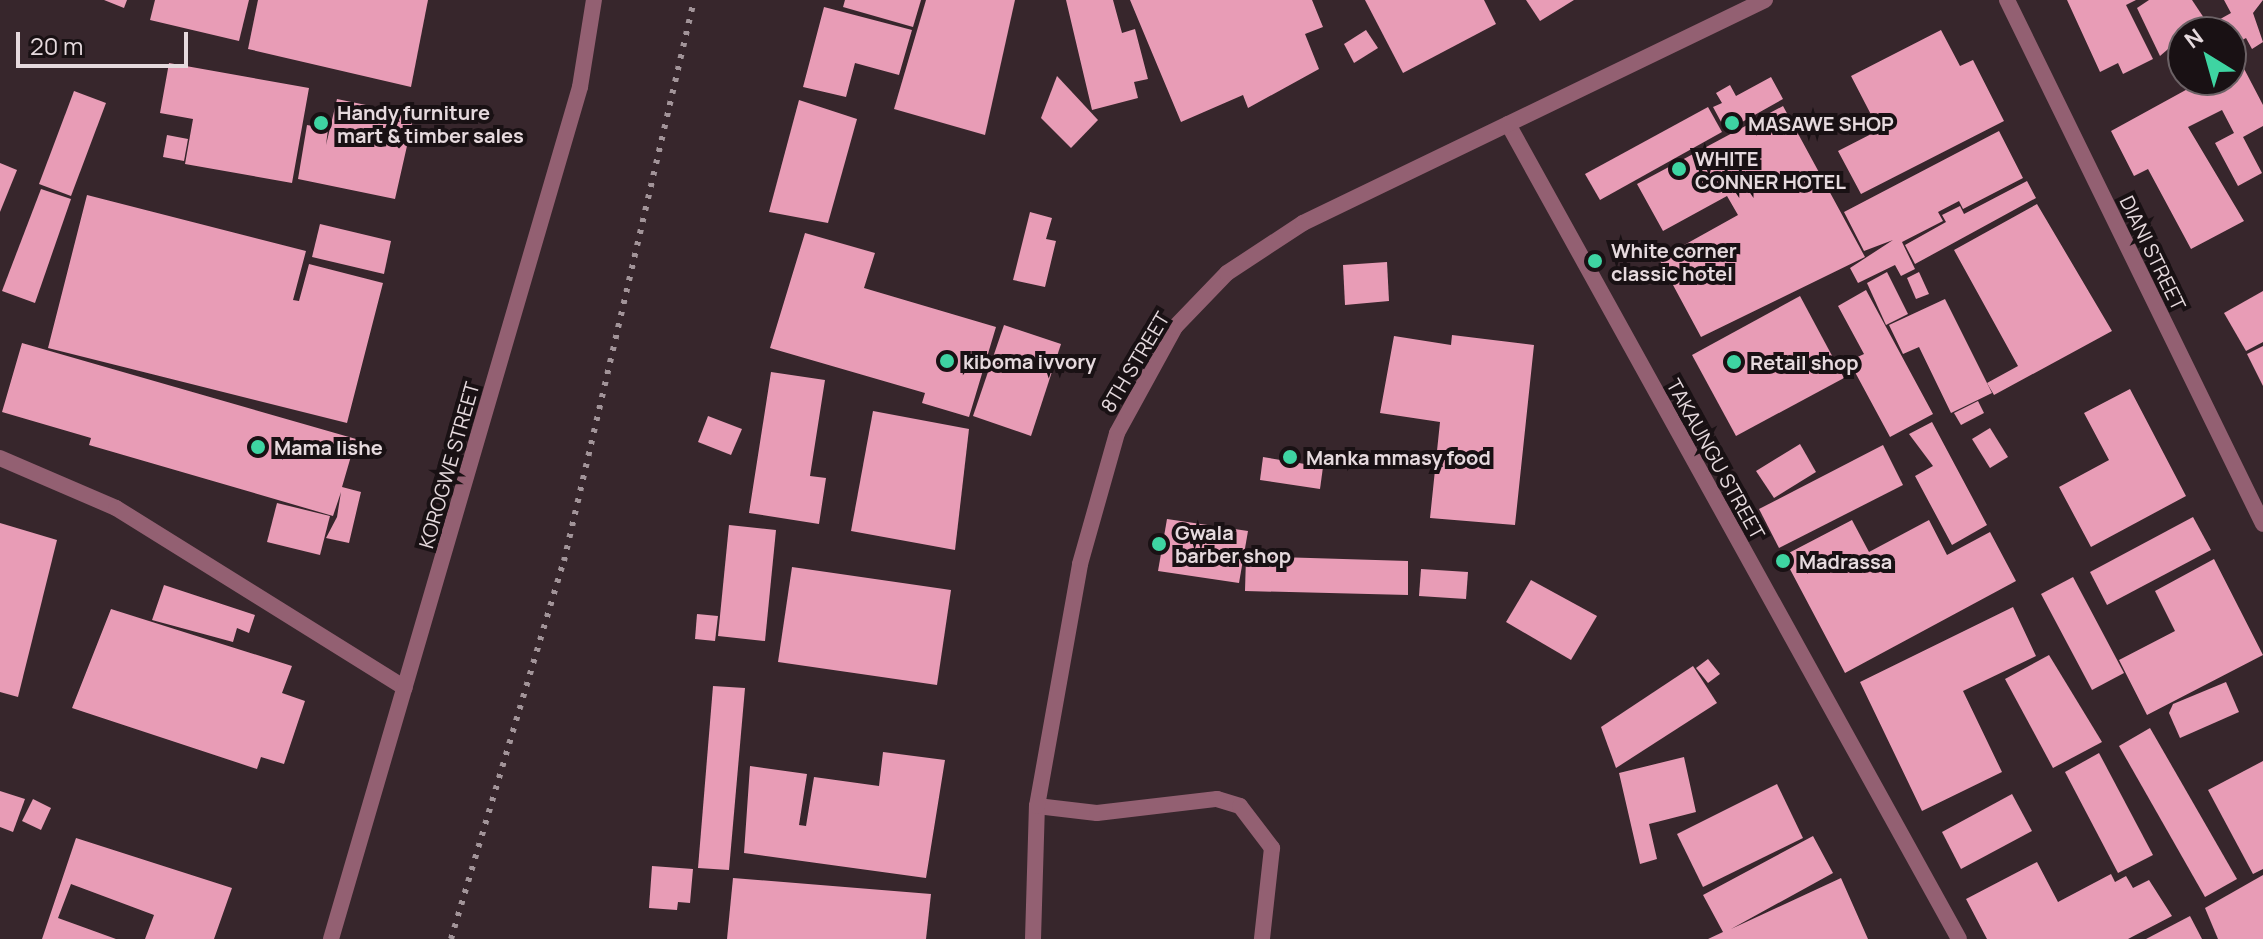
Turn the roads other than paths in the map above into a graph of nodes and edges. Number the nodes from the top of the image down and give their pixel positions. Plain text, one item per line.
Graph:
1 (594, 0) edge
2 (1765, 0) edge
3 (2007, 0) edge
4 (1508, 124) junction
5 (0, 458) edge
6 (2258, 503) edge
7 (2263, 524) edge
8 (405, 688) junction
9 (1037, 806) junction
10 (331, 939) edge
11 (1033, 939) edge
12 (1262, 939) edge
13 (1959, 939) edge

1 - 8 street, KOROGWE STREET
2 - 4 street, 8TH STREET
3 - 6 street, DIANI STREET
4 - 9 street, 8TH STREET
4 - 13 street, TAKAUNGU STREET
5 - 8 street
6 - 7 street, DIANI STREET
8 - 10 street, KOROGWE STREET
9 - 11 street, 8TH STREET
9 - 12 street

